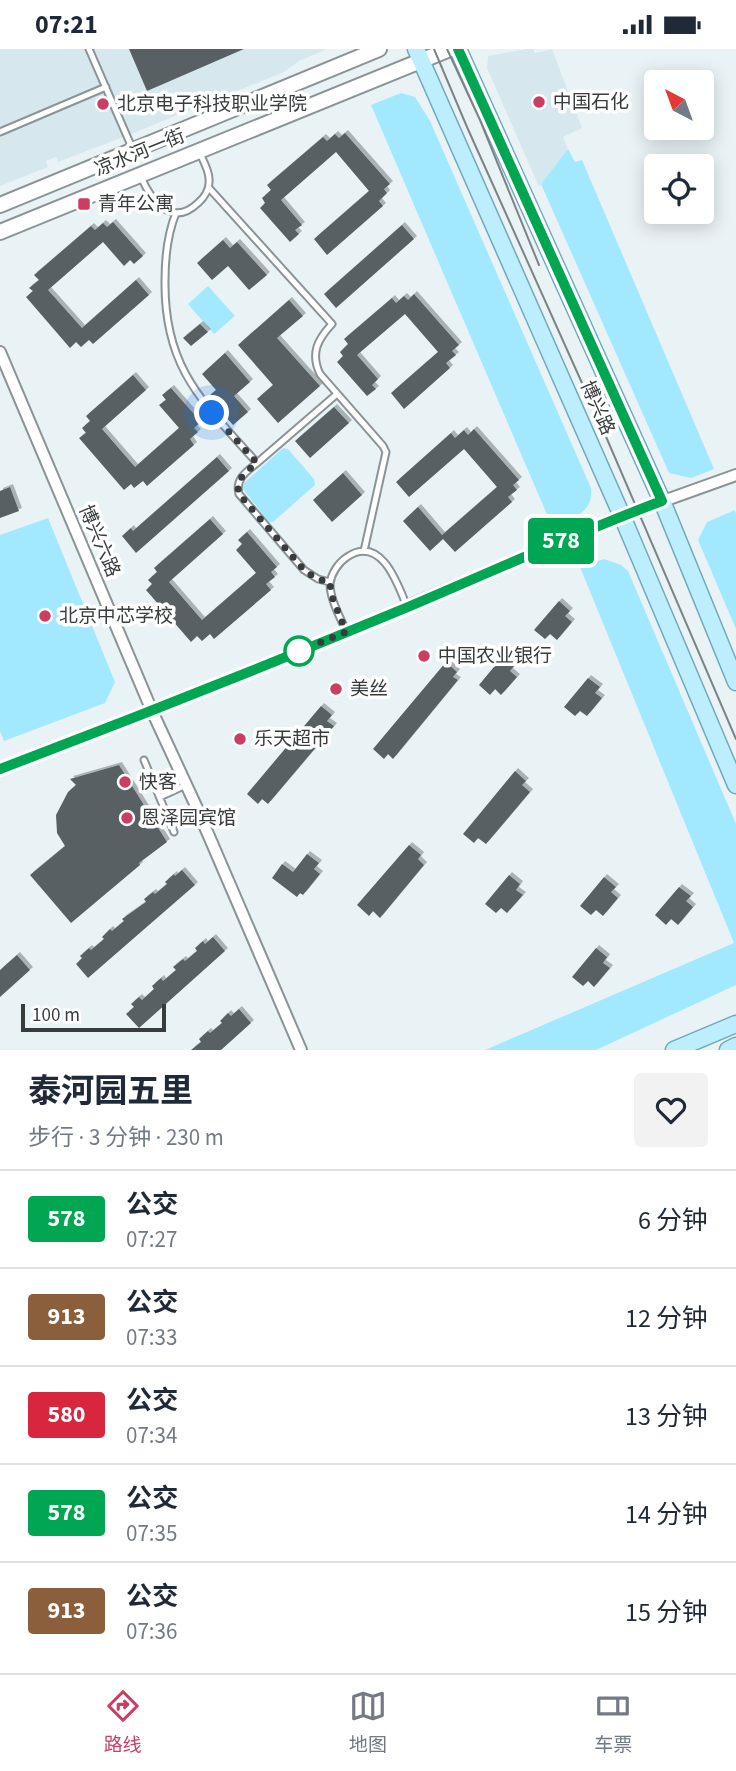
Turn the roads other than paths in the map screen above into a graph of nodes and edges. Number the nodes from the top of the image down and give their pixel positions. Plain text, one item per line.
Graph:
1 (89, 49) edge
2 (379, 49) edge
3 (450, 49) edge
4 (458, 49) edge
5 (419, 55) edge
6 (106, 87) junction
7 (0, 132) edge
8 (132, 150) junction
9 (199, 150) junction
10 (140, 174) junction
11 (209, 188) junction
12 (0, 205) edge
13 (176, 213) junction
14 (0, 232) edge
15 (0, 352) edge
16 (337, 394) junction
17 (257, 463) junction
18 (736, 475) edge
19 (662, 501) junction
20 (622, 516) junction
21 (363, 551) junction
22 (330, 582) junction
23 (407, 607) junction
24 (346, 632) junction
25 (736, 682) edge
26 (152, 711) junction
27 (144, 760) dead end
28 (0, 769) edge
29 (186, 785) junction
30 (736, 785) edge
31 (160, 797) junction
32 (174, 832) dead end
33 (736, 1024) edge
34 (736, 1047) edge
35 (301, 1050) edge
36 (674, 1050) edge
37 (728, 1050) edge

1 - 6 lane
2 - 8 main road, 凉水河一街
3 - 5 main road, 凉水河一街
4 - 19 main road, 博兴路
5 - 9 main road, 凉水河一街
5 - 20 main road, 博兴路
6 - 7 lane
6 - 8 lane
8 - 12 main road, 凉水河一街
9 - 10 main road, 凉水河一街
9 - 11 lane
10 - 13 lane
10 - 14 main road, 凉水河一街
11 - 13 lane
11 - 16 lane
13 - 17 lane
15 - 26 street, 博兴六路
16 - 17 lane
16 - 21 lane
17 - 22 lane
18 - 19 street
19 - 20 street
19 - 25 main road, 博兴路
20 - 23 street
20 - 30 main road, 博兴路
21 - 22 lane
21 - 23 lane
22 - 24 lane
23 - 24 street
24 - 26 street
26 - 28 street
26 - 29 street, 博兴六路
27 - 31 lane
29 - 31 lane
29 - 35 street, 博兴六路
31 - 32 lane
33 - 36 main road
34 - 37 main road

